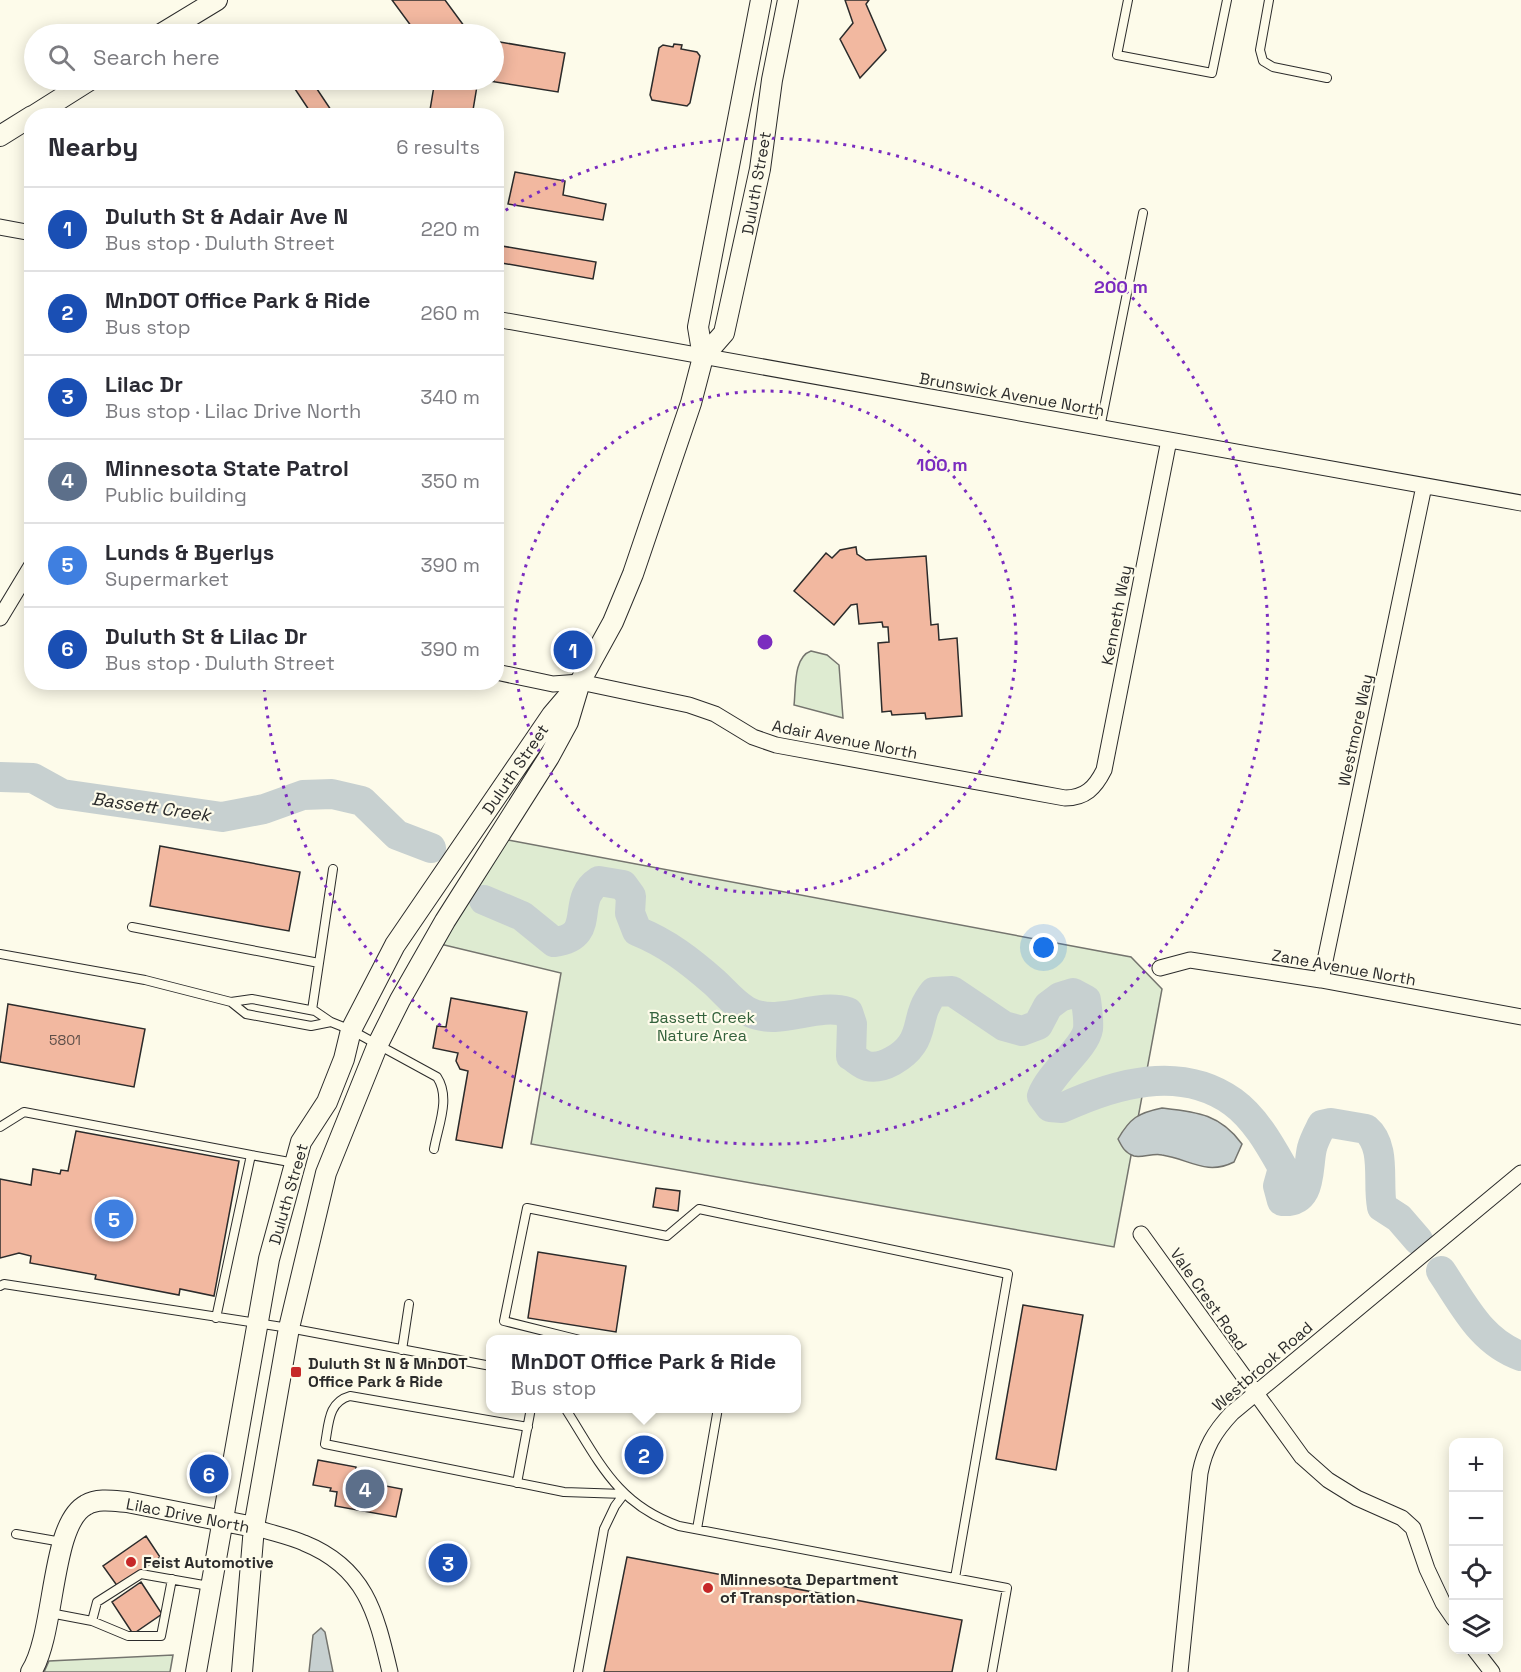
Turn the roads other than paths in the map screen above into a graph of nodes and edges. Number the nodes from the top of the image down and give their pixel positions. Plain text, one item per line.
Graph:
1 (217, 0) edge
2 (761, 0) edge
3 (788, 0) edge
4 (1128, 0) edge
5 (1227, 0) edge
6 (1269, 0) edge
7 (177, 24) edge
8 (1327, 78) dead end
9 (74, 90) edge
10 (45, 108) edge
11 (24, 121) edge
12 (0, 136) edge
13 (1143, 213) dead end
14 (0, 227) edge
15 (24, 232) edge
16 (504, 320) edge
17 (704, 357) junction
18 (1100, 428) junction
19 (1169, 440) junction
20 (1424, 486) junction
21 (1521, 503) edge
22 (24, 578) edge
23 (0, 618) edge
24 (504, 674) edge
25 (580, 682) junction
26 (1088, 792) joint
27 (333, 869) dead end
28 (132, 927) dead end
29 (0, 954) edge
30 (319, 963) junction
31 (1160, 968) dead end
32 (1321, 980) junction
33 (231, 1002) junction
34 (312, 1010) junction
35 (1521, 1017) edge
36 (331, 1022) junction
37 (351, 1029) junction
38 (378, 1044) junction
39 (0, 1126) edge
40 (434, 1149) dead end
41 (251, 1155) junction
42 (296, 1164) junction
43 (1520, 1174) edge
44 (1141, 1234) dead end
45 (0, 1286) edge
46 (409, 1304) dead end
47 (216, 1318) junction
48 (257, 1325) junction
49 (289, 1328) junction
50 (559, 1335) edge
51 (402, 1350) junction
52 (486, 1365) edge
53 (1254, 1395) junction
54 (530, 1413) edge
55 (568, 1413) edge
56 (717, 1413) edge
57 (528, 1427) junction
58 (518, 1483) junction
59 (624, 1494) junction
60 (222, 1522) junction
61 (254, 1527) junction
62 (697, 1529) junction
63 (16, 1534) dead end
64 (63, 1543) junction
65 (955, 1578) junction
66 (172, 1579) junction
67 (211, 1586) junction
68 (1449, 1612) edge
69 (50, 1613) junction
70 (92, 1621) junction
71 (1478, 1654) edge
72 (32, 1672) edge
73 (196, 1672) edge
74 (242, 1672) edge
75 (390, 1672) edge
76 (578, 1672) edge
77 (992, 1672) edge
78 (1180, 1672) edge
79 (1492, 1672) edge

1 - 7 street
2 - 17 street, Duluth Street
3 - 17 street, Duluth Street
4 - 5 lane
6 - 8 lane
9 - 10 street
11 - 12 street
13 - 18 lane
14 - 15 street
16 - 17 street, Brunswick Avenue North
17 - 18 street, Brunswick Avenue North
17 - 25 street, Duluth Street
18 - 19 street, Brunswick Avenue North
19 - 20 street, Brunswick Avenue North
19 - 26 street, Kenneth Way
20 - 21 street, Brunswick Avenue North
20 - 32 street, Westmore Way
22 - 23 street
24 - 25 street, Adair Avenue North
25 - 26 street, Adair Avenue North
25 - 37 street, Duluth Street
25 - 38 street, Duluth Street
27 - 30 lane
28 - 30 lane
29 - 33 lane
30 - 34 lane
31 - 32 street, Zane Avenue North
32 - 35 street, Zane Avenue North
33 - 34 lane
33 - 36 lane
34 - 36 lane
36 - 37 lane
37 - 38 lane
37 - 42 street, Duluth Street
38 - 40 lane
38 - 49 street, Duluth Street
39 - 41 lane
41 - 42 lane
41 - 47 lane
42 - 48 street, Duluth Street
43 - 53 street, Westbrook Road
44 - 53 street, Vale Crest Road
45 - 47 lane
46 - 51 lane
47 - 48 lane
48 - 49 lane
48 - 60 street, Duluth Street
49 - 51 lane
49 - 61 street, Duluth Street
50 - 65 lane
51 - 52 lane
53 - 68 street, Vale Crest Road
53 - 78 street, Westbrook Road
54 - 57 lane
55 - 59 lane
56 - 62 lane
57 - 58 lane
57 - 58 lane
58 - 59 lane
59 - 62 lane
59 - 76 lane
60 - 61 street, Lilac Drive North
60 - 64 street, Lilac Drive North
60 - 67 street, Duluth Street
61 - 74 street, Duluth Street
61 - 75 street, Lilac Drive North
62 - 65 lane
63 - 64 lane
64 - 69 street, Lilac Drive North
65 - 77 lane
66 - 67 lane
66 - 70 lane
66 - 70 lane
67 - 73 street, Duluth Street
69 - 70 lane
69 - 72 street, Lilac Drive North
71 - 79 street

